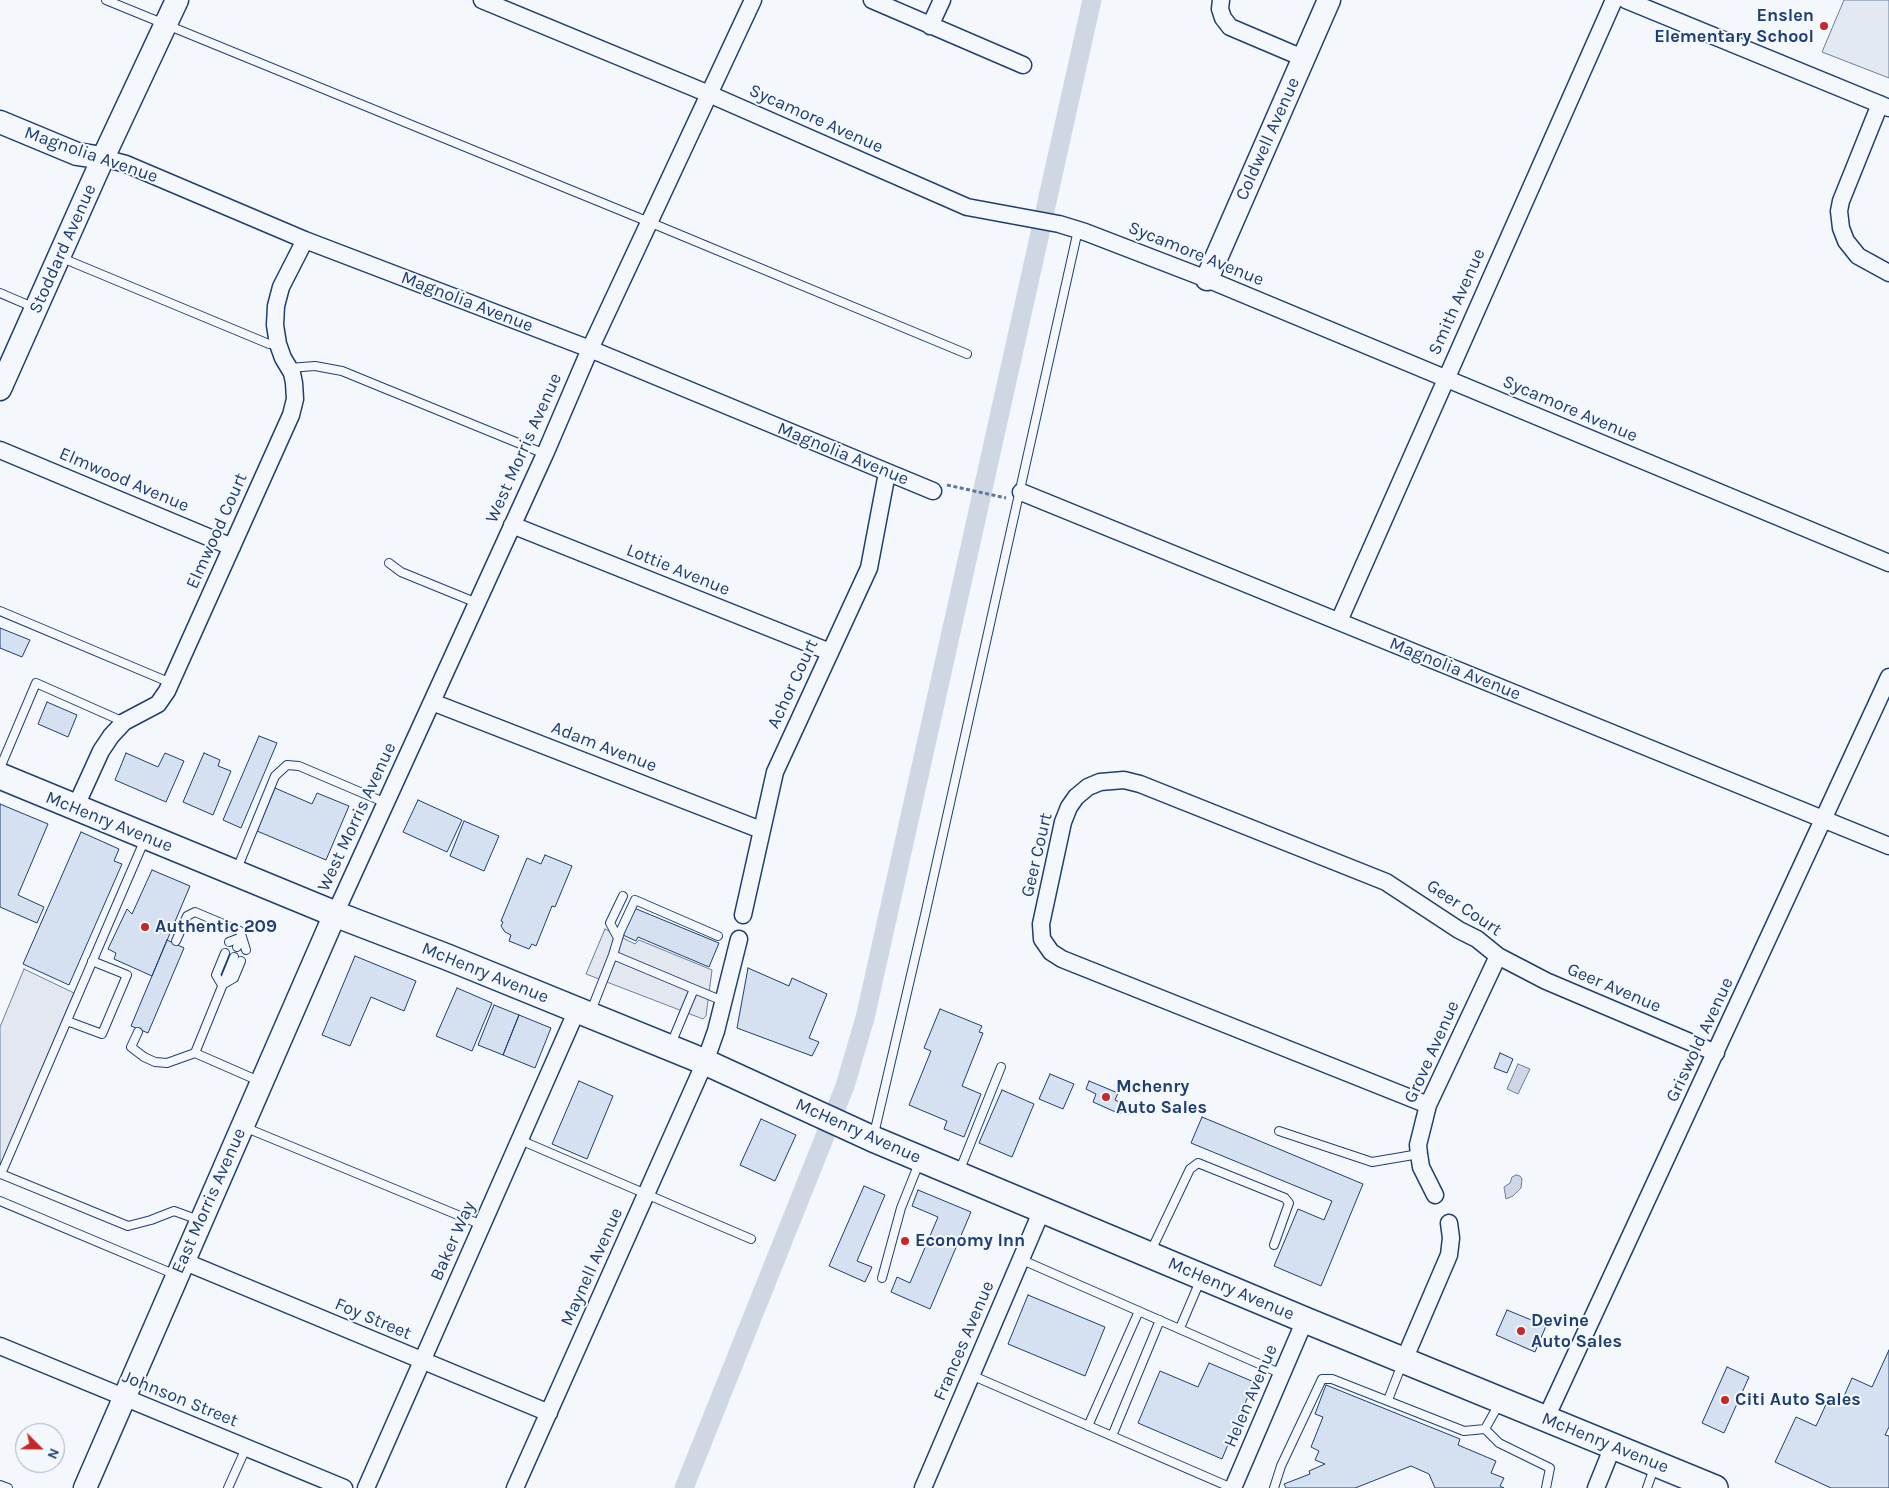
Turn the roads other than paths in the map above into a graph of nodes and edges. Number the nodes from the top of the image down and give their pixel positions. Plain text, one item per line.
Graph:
1 (106, 0) edge
2 (177, 0) edge
3 (482, 0) edge
4 (753, 0) edge
5 (872, 0) edge
6 (942, 0) edge
7 (1221, 0) edge
8 (1329, 0) edge
9 (1614, 0) edge
10 (1626, 0) edge
11 (166, 25) junction
12 (930, 26) junction
13 (1303, 58) junction
14 (1023, 65) dead end
15 (709, 94) junction
16 (1884, 106) edge
17 (0, 122) edge
18 (103, 158) junction
19 (650, 222) junction
20 (1078, 230) junction
21 (305, 240) junction
22 (60, 257) junction
23 (1889, 273) edge
24 (1207, 279) junction
25 (0, 293) edge
26 (36, 309) junction
27 (278, 344) junction
28 (590, 349) junction
29 (967, 354) dead end
30 (290, 368) junction
31 (1445, 379) junction
32 (0, 389) edge
33 (0, 450) edge
34 (545, 454) junction
35 (887, 473) junction
36 (933, 491) dead end
37 (1021, 492) junction
38 (512, 525) junction
39 (232, 547) junction
40 (389, 563) dead end
41 (1889, 563) edge
42 (477, 603) junction
43 (0, 611) edge
44 (1338, 621) junction
45 (830, 652) junction
46 (1889, 677) edge
47 (172, 683) junction
48 (432, 702) junction
49 (124, 722) junction
50 (0, 768) edge
51 (0, 776) edge
52 (386, 803) junction
53 (75, 808) junction
54 (1822, 819) junction
55 (761, 830) junction
56 (146, 837) junction
57 (1889, 846) edge
58 (235, 873) junction
59 (623, 896) dead end
60 (335, 914) junction
61 (743, 915) dead end
62 (718, 936) dead end
63 (242, 937) junction
64 (618, 938) junction
65 (739, 939) dead end
66 (176, 941) dead end
67 (230, 942) dead end
68 (241, 949) dead end
69 (225, 953) dead end
70 (613, 956) junction
71 (1498, 956) junction
72 (237, 959) dead end
73 (92, 961) junction
74 (222, 986) junction
75 (694, 989) junction
76 (723, 1001) junction
77 (583, 1013) junction
78 (66, 1021) junction
79 (138, 1032) dead end
80 (669, 1047) junction
81 (1716, 1053) junction
82 (194, 1054) junction
83 (705, 1062) junction
84 (1002, 1067) dead end
85 (261, 1082) junction
86 (1428, 1105) junction
87 (242, 1126) junction
88 (1279, 1131) dead end
89 (863, 1134) junction
90 (520, 1140) junction
91 (1418, 1154) junction
92 (920, 1159) junction
93 (958, 1175) junction
94 (646, 1194) junction
95 (1435, 1196) dead end
96 (0, 1202) edge
97 (1042, 1210) junction
98 (201, 1221) junction
99 (1449, 1223) dead end
100 (482, 1225) junction
101 (751, 1239) dead end
102 (1274, 1245) dead end
103 (1149, 1255) junction
104 (1020, 1260) junction
105 (180, 1268) junction
106 (1202, 1277) junction
107 (882, 1278) dead end
108 (1139, 1311) junction
109 (1160, 1320) junction
110 (1305, 1320) junction
111 (1180, 1328) junction
112 (0, 1346) edge
113 (1404, 1360) junction
114 (422, 1361) junction
115 (1282, 1374) junction
116 (971, 1375) junction
117 (124, 1398) junction
118 (1388, 1400) junction
119 (1501, 1400) junction
120 (549, 1413) junction
121 (1546, 1418) junction
122 (1088, 1426) junction
123 (1485, 1429) junction
124 (1112, 1436) junction
125 (1613, 1446) junction
126 (246, 1448) junction
127 (1656, 1464) junction
128 (0, 1485) edge
129 (8, 1488) edge
130 (85, 1488) edge
131 (228, 1488) edge
132 (344, 1488) edge
133 (366, 1488) edge
134 (515, 1488) edge
135 (923, 1488) edge
136 (1232, 1488) edge
137 (1274, 1488) edge
138 (1546, 1488) edge
139 (1596, 1488) edge
140 (1646, 1488) edge
141 (1715, 1488) edge

1 - 11 lane
2 - 11 street, Stoddard Avenue
3 - 15 street, Sycamore Avenue
4 - 15 street, West Morris Avenue
5 - 12 street
6 - 12 street
7 - 13 street
8 - 13 street, Coldwell Avenue
9 - 31 street, Smith Avenue
10 - 16 street
11 - 18 street, Stoddard Avenue
11 - 19 lane
12 - 14 street
13 - 24 street, Coldwell Avenue
15 - 19 street, West Morris Avenue
15 - 20 street, Sycamore Avenue
16 - 23 street
17 - 18 street, Magnolia Avenue
18 - 21 street, Magnolia Avenue
18 - 22 street, Stoddard Avenue
19 - 28 street, West Morris Avenue
19 - 29 lane
20 - 24 street, Sycamore Avenue
20 - 37 lane
21 - 27 street, Elmwood Court
21 - 28 street, Magnolia Avenue
22 - 26 street, Stoddard Avenue
22 - 27 lane
24 - 31 street, Sycamore Avenue
25 - 26 lane
26 - 32 street, Stoddard Avenue
27 - 30 street, Elmwood Court
28 - 34 street, West Morris Avenue
28 - 35 street, Magnolia Avenue
30 - 34 lane
30 - 39 street, Elmwood Court
31 - 41 street, Sycamore Avenue
31 - 44 street, Smith Avenue
33 - 39 street, Elmwood Avenue
34 - 38 street, West Morris Avenue
35 - 36 street, Magnolia Avenue
35 - 45 street, Achor Court
37 - 44 street, Magnolia Avenue
37 - 89 lane
38 - 42 street, West Morris Avenue
38 - 45 street, Lottie Avenue
39 - 47 street, Elmwood Court
40 - 42 lane
42 - 48 street, West Morris Avenue
43 - 47 lane
44 - 54 street, Magnolia Avenue
45 - 55 street, Achor Court
46 - 54 street, Griswold Avenue
47 - 49 street, Elmwood Court
48 - 52 street, West Morris Avenue
48 - 55 street, Adam Avenue
49 - 50 lane
49 - 53 street, Elmwood Court
51 - 53 main road, McHenry Avenue
52 - 58 lane
52 - 60 street, West Morris Avenue
53 - 56 main road, McHenry Avenue
54 - 57 street, Magnolia Avenue
54 - 81 street, Griswold Avenue
55 - 61 street, Achor Court
56 - 58 main road, McHenry Avenue
56 - 73 lane
58 - 60 main road, McHenry Avenue
59 - 64 lane
60 - 77 main road, McHenry Avenue
60 - 85 street, East Morris Avenue
62 - 64 lane
63 - 66 lane
63 - 67 lane
63 - 68 lane
64 - 70 lane
65 - 76 street
69 - 74 lane
70 - 75 lane
70 - 77 lane
71 - 81 street, Geer Avenue
71 - 86 street, Grove Avenue
71 - 86 street, Geer Court
72 - 74 lane
73 - 78 lane
73 - 78 lane
74 - 82 lane
75 - 76 lane
75 - 80 lane
76 - 83 street
77 - 80 main road, McHenry Avenue
77 - 90 street, Baker Way
78 - 98 lane
79 - 82 lane
80 - 83 main road, McHenry Avenue
81 - 121 street, Griswold Avenue
82 - 85 lane
83 - 89 main road, McHenry Avenue
83 - 94 street, Maynell Avenue
84 - 93 lane
85 - 87 street, East Morris Avenue
86 - 91 street, Grove Avenue
87 - 98 street, East Morris Avenue
87 - 100 lane
88 - 91 lane
89 - 92 main road, McHenry Avenue
90 - 94 lane
90 - 100 street, Baker Way
91 - 95 street, Grove Avenue
92 - 93 main road, McHenry Avenue
92 - 107 lane
93 - 97 main road, McHenry Avenue
94 - 101 lane
94 - 120 street, Maynell Avenue
96 - 105 lane
97 - 103 main road, McHenry Avenue
97 - 104 street, Frances Avenue
98 - 105 street, East Morris Avenue
99 - 113 street
100 - 114 street, Baker Way
102 - 103 lane
103 - 106 main road, McHenry Avenue
104 - 108 lane
104 - 116 street, Frances Avenue
105 - 114 street, Foy Street
105 - 117 street, East Morris Avenue
106 - 110 main road, McHenry Avenue
106 - 111 lane
108 - 109 lane
108 - 122 lane
109 - 111 lane
109 - 124 lane
110 - 113 main road, McHenry Avenue
110 - 115 street, Helen Avenue
111 - 115 lane
112 - 117 street, Johnson Street
113 - 118 lane
113 - 119 main road, McHenry Avenue
114 - 120 street, Foy Street
114 - 133 street, Baker Way
115 - 136 street, Helen Avenue
116 - 122 lane
116 - 135 street, Frances Avenue
117 - 126 street, Johnson Street
117 - 130 street, East Morris Avenue
118 - 123 lane
118 - 137 lane
119 - 121 main road, McHenry Avenue
119 - 123 lane
120 - 134 street, Maynell Avenue
121 - 125 main road, McHenry Avenue
122 - 124 lane
123 - 138 lane
124 - 136 lane
125 - 127 main road, McHenry Avenue
125 - 139 street
126 - 131 lane
126 - 132 street, Johnson Street
127 - 140 lane
127 - 141 main road, McHenry Avenue
128 - 129 lane

